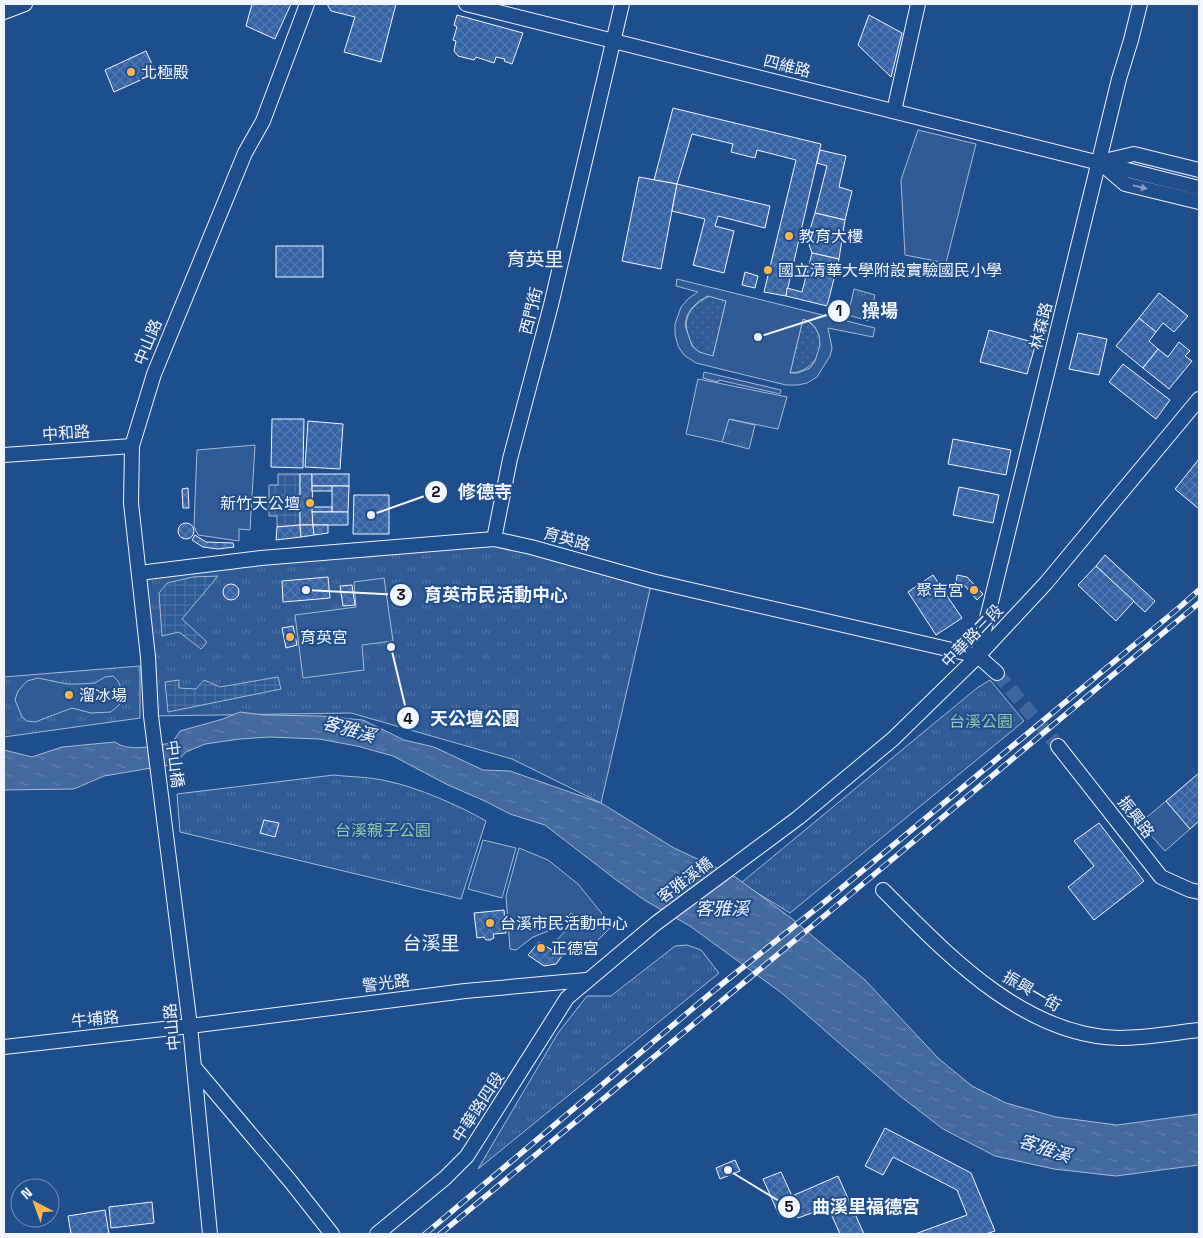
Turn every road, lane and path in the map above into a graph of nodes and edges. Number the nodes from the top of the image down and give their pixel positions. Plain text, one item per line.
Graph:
1 (25, 4) edge
2 (307, 4) edge
3 (466, 4) edge
4 (622, 4) edge
5 (918, 4) edge
6 (1140, 4) edge
7 (4, 12) edge
8 (612, 40) junction
9 (894, 111) junction
10 (1100, 162) junction
11 (1199, 170) edge
12 (1199, 188) edge
13 (1199, 202) edge
14 (1199, 399) edge
15 (132, 446) junction
16 (4, 455) edge
17 (494, 539) junction
18 (139, 573) junction
19 (990, 608) junction
20 (1017, 615) junction
21 (978, 656) junction
22 (997, 673) tunnel mouth
23 (151, 716) joint
24 (1058, 746) tunnel mouth
25 (164, 816) joint
26 (736, 863) joint
27 (883, 890) dead end
28 (1199, 892) edge
29 (586, 980) junction
30 (190, 1026) junction
31 (1199, 1030) edge
32 (4, 1046) edge
33 (194, 1067) junction
34 (329, 1231) edge
35 (210, 1234) edge
36 (377, 1234) edge

1 - 7 street
2 - 15 street, 中山路
3 - 8 street, 四維路
4 - 8 street, 西門街
5 - 9 street
6 - 10 street, 林森路
8 - 9 street, 四維路
8 - 17 street, 西門街
9 - 10 street, 四維路
10 - 11 street, 四維路
10 - 12 street, 四維路
10 -> 13 street, 四維路
10 - 19 street, 林森路
14 - 20 street, 中華路三段
15 - 16 street, 中和路
15 - 18 street, 中山路
17 - 18 street, 育英路
17 - 21 street, 育英路
18 - 23 street, 中山路
19 - 20 street
19 - 21 street, 林森路
20 - 21 street, 中華路三段
21 - 22 street
21 - 26 street, 中華路三段
23 - 25 street, 中山橋
24 - 28 street, 振興路
25 - 30 street, 中山路
26 - 29 street, 客雅溪橋
27 - 31 street, 振興一街
29 - 30 street, 警光路
29 - 36 street, 中華路四段
30 - 32 street, 牛埔路
30 - 33 street, 中山路
33 - 34 street
33 - 35 street, 中山路

